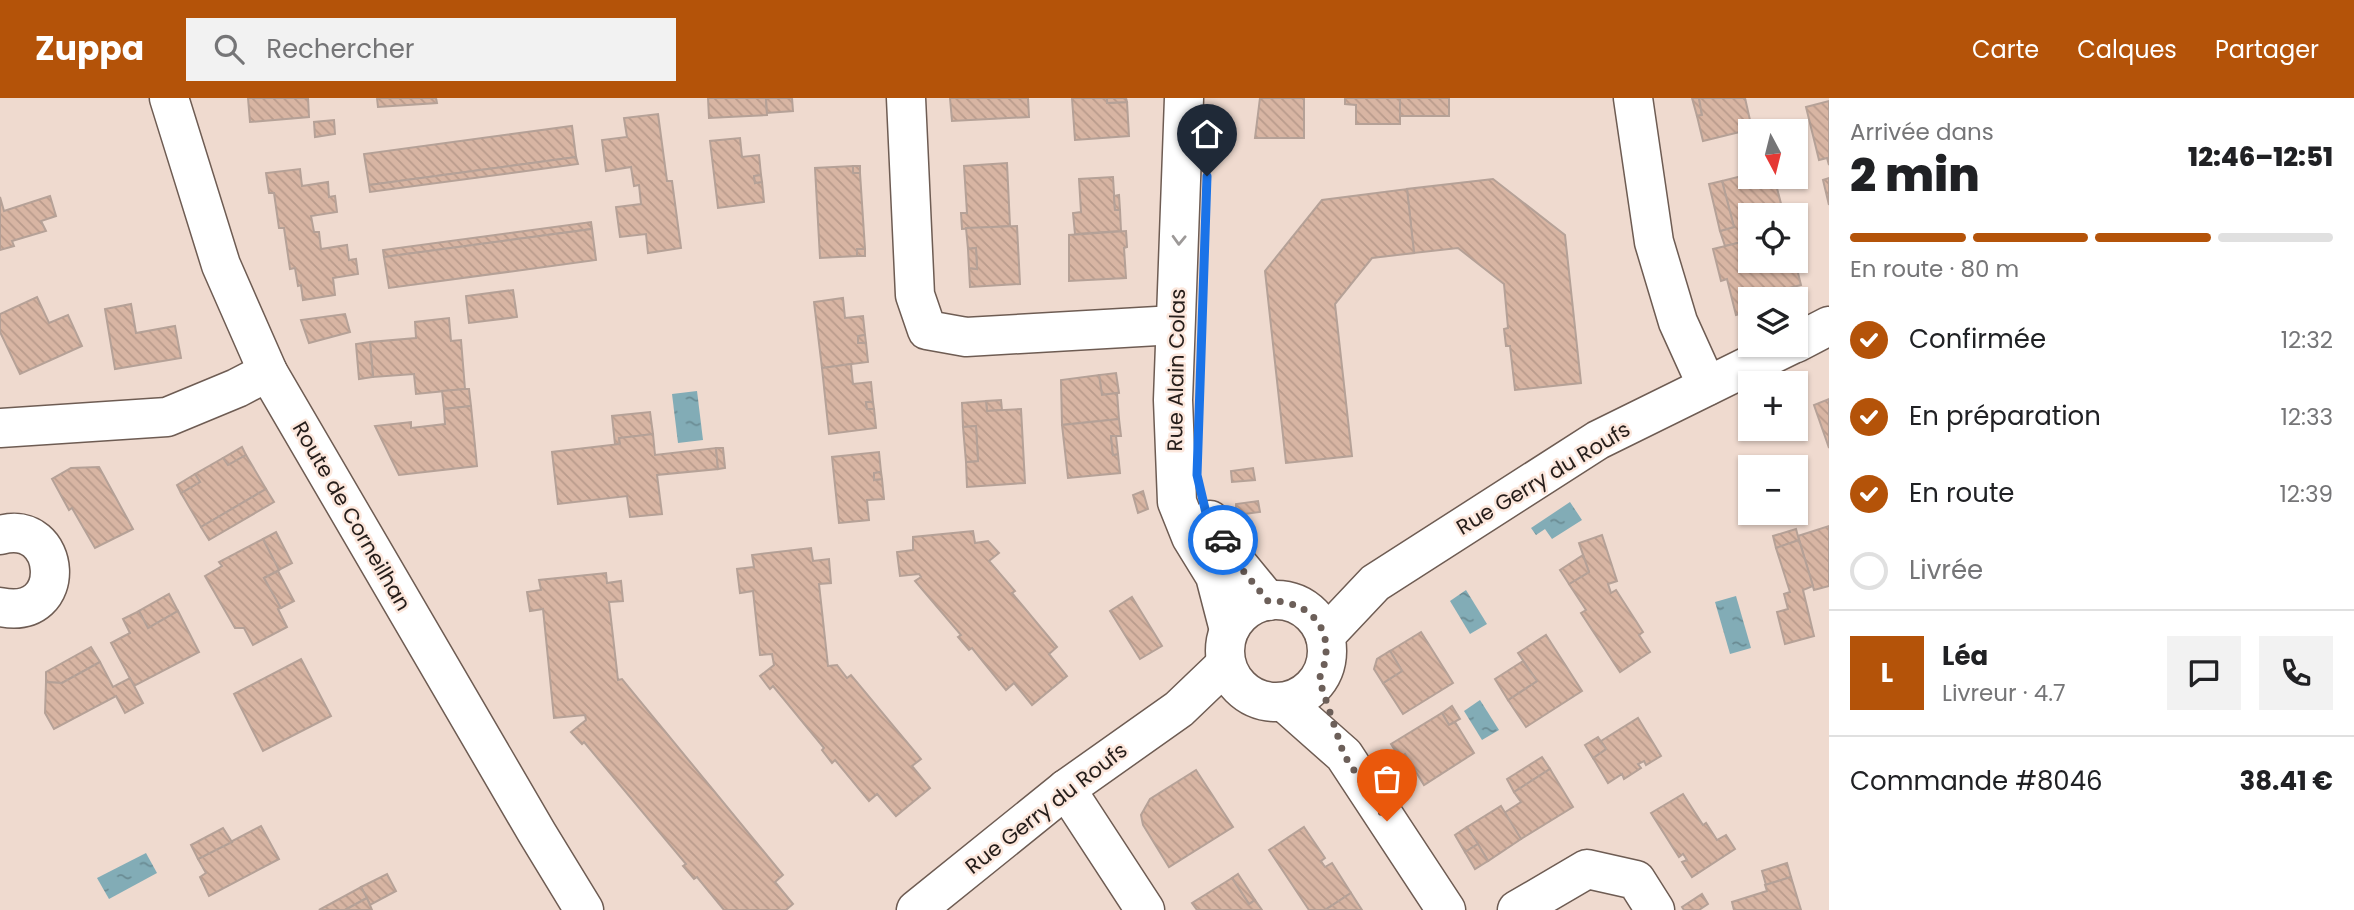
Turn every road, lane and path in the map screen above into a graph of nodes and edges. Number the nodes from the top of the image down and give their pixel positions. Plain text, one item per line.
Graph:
1 (169, 98) edge
2 (906, 98) edge
3 (1184, 98) edge
4 (1209, 98) edge
5 (1633, 98) edge
6 (1175, 325) junction
7 (1829, 326) edge
8 (1808, 336) edge
9 (1766, 357) edge
10 (268, 372) junction
11 (1707, 386) junction
12 (0, 428) edge
13 (0, 535) edge
14 (1375, 583) junction
15 (1282, 603) junction
16 (0, 607) edge
17 (1325, 636) junction
18 (1233, 662) junction
19 (1319, 679) junction
20 (1284, 702) junction
21 (1344, 755) junction
22 (1066, 789) junction
23 (584, 910) edge
24 (916, 910) edge
25 (1145, 910) edge
26 (1446, 910) edge
27 (1517, 910) edge
28 (1655, 910) edge

1 - 10 street, Route de Corneilhan
2 - 6 street
3 -> 6 street, Rue Alain Colas
4 - 15 street, Rue Alain Colas
5 - 11 street
6 - 18 street, Rue Alain Colas
7 - 8 street, Rue Gerry du Roufs
9 - 11 street, Rue Gerry du Roufs
10 - 12 street
10 - 23 street, Route de Corneilhan
11 - 14 street, Rue Gerry du Roufs
13 - 16 street
14 - 15 street, Rue Gerry du Roufs
14 - 17 street, Rue Gerry du Roufs
15 - 17 street
15 - 18 street
17 - 19 street
18 - 20 street
18 - 22 street, Rue Gerry du Roufs
19 - 20 street
19 - 21 street
20 - 21 street
21 - 26 street
22 - 24 street, Rue Gerry du Roufs
22 - 25 street
27 - 28 street

